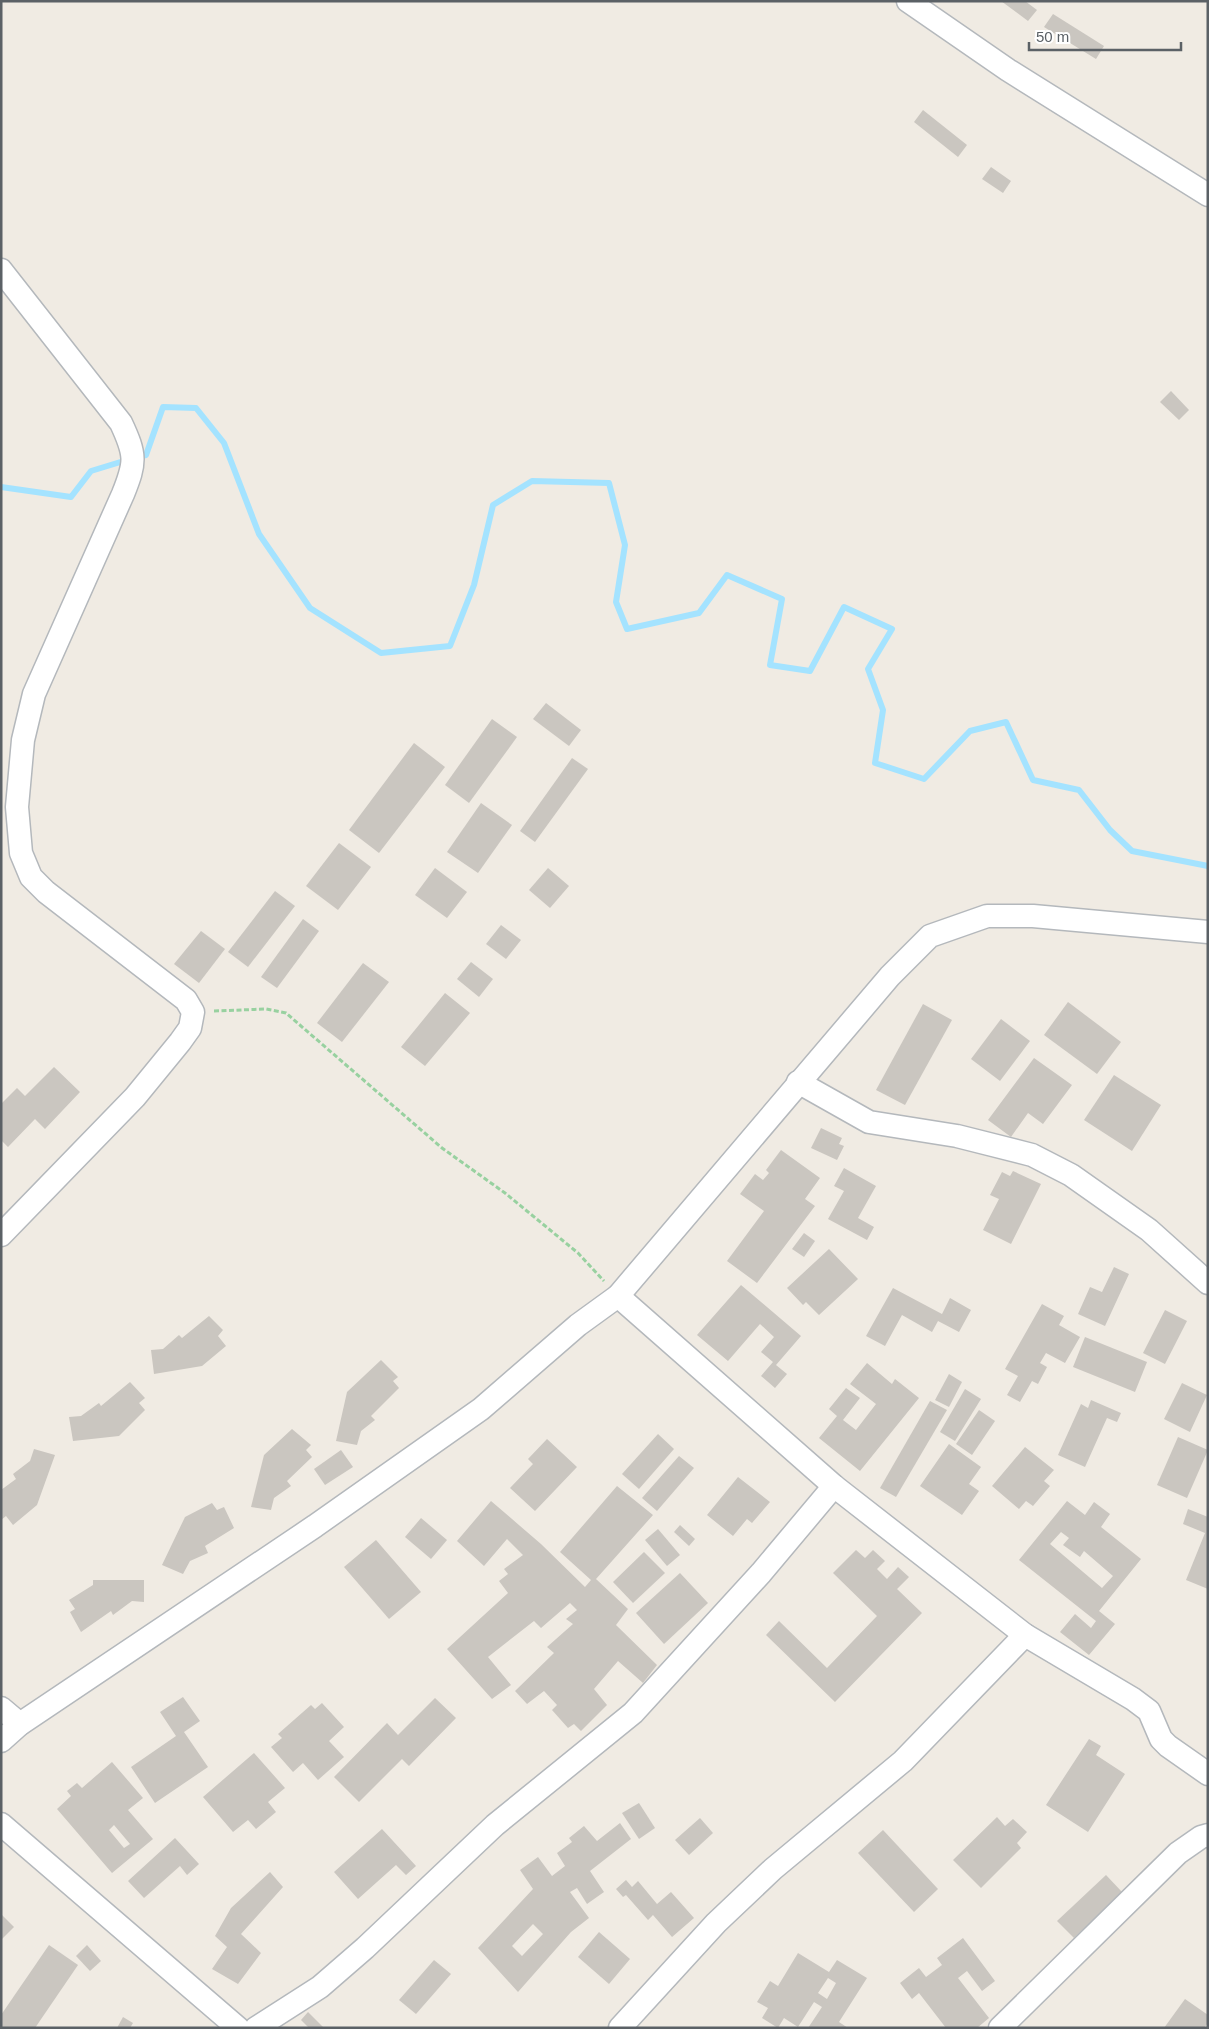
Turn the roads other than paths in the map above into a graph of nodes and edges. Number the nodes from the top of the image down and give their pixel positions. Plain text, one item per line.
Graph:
1 (908, 1) edge
2 (1208, 195) edge
3 (1, 270) edge
4 (1208, 932) edge
5 (798, 1082) junction
6 (1, 1235) edge
7 (1208, 1283) edge
8 (618, 1296) junction
9 (834, 1486) junction
10 (1025, 1635) junction
11 (1, 1708) edge
12 (20, 1724) junction
13 (1, 1741) edge
14 (1208, 1774) edge
15 (1, 1824) edge
16 (1208, 1835) edge
17 (238, 2028) edge
18 (256, 2028) edge
19 (620, 2028) edge
20 (1000, 2028) edge

1 - 2 street
3 - 6 street
4 - 5 street
5 - 7 street
5 - 8 street
8 - 9 street
8 - 12 street
9 - 10 street
9 - 18 street
10 - 14 street
10 - 19 street
11 - 12 street
12 - 13 street
15 - 17 street
16 - 20 street

